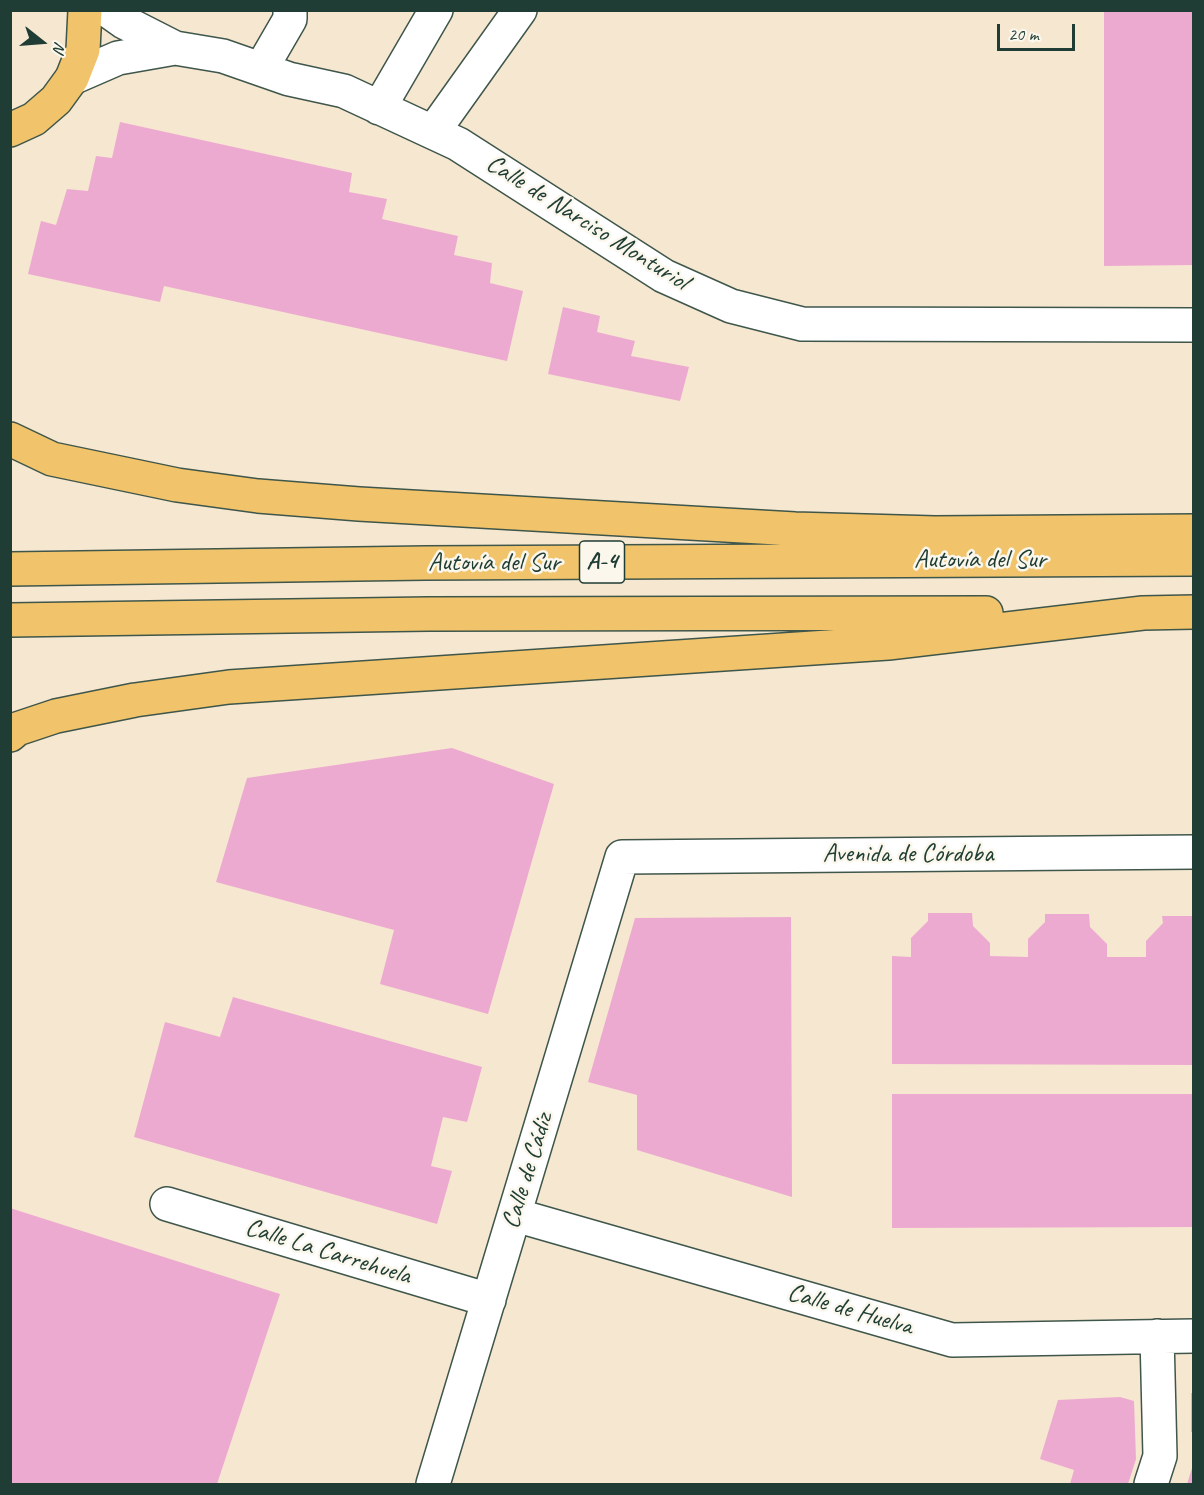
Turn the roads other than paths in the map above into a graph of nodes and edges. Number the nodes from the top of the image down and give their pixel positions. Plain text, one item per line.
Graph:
1 (85, 10) edge
2 (107, 10) edge
3 (290, 10) edge
4 (436, 10) edge
5 (520, 10) edge
6 (175, 48) junction
7 (261, 69) junction
8 (72, 78) junction
9 (379, 108) junction
10 (12, 131) edge
11 (433, 132) junction
12 (1194, 325) edge
13 (10, 439) edge
14 (1194, 531) edge
15 (1194, 559) edge
16 (10, 569) edge
17 (1194, 612) edge
18 (1143, 613) junction
19 (10, 620) edge
20 (10, 735) edge
21 (1194, 852) edge
22 (622, 857) joint
23 (167, 1204) dead end
24 (515, 1215) junction
25 (489, 1300) junction
26 (1157, 1336) junction
27 (1194, 1336) edge
28 (433, 1485) edge
29 (1151, 1485) edge

1 - 8 main road
2 - 6 street, Calle de Narciso Monturiol
3 - 7 street
4 - 9 street
5 - 11 street
6 - 7 street, Calle de Narciso Monturiol
6 - 8 street, Calle de Narciso Monturiol
7 - 9 street, Calle de Narciso Monturiol
8 - 10 main road
9 - 11 street, Calle de Narciso Monturiol
11 - 12 street, Calle de Narciso Monturiol
13 - 14 main road
15 - 16 main road, Autovía del Sur / A-4
17 - 18 main road, A-4
18 - 19 main road, Autovía del Sur / A-4
18 - 20 main road
21 - 22 street, Avenida de Córdoba
22 - 24 street, Calle de Cádiz
23 - 25 street, Calle La Carrehuela
24 - 25 street, Calle de Cádiz
24 - 26 street, Calle de Huelva
25 - 28 street, Calle de Cádiz
26 - 27 street, Calle de Huelva
26 - 29 street

